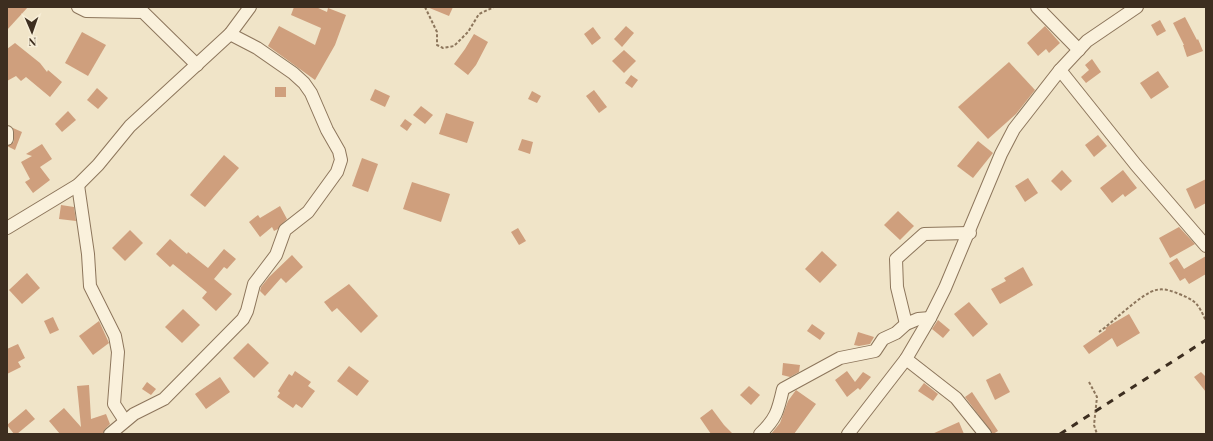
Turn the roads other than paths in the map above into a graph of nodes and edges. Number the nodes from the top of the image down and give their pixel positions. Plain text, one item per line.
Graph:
1 (78, 7) edge
2 (250, 7) edge
3 (1037, 7) edge
4 (1137, 7) edge
5 (230, 34) junction
6 (1079, 50) junction
7 (197, 65) junction
8 (1060, 70) junction
9 (7, 132) edge
10 (7, 139) edge
11 (78, 185) junction
12 (7, 228) edge
13 (970, 233) junction
14 (1206, 246) edge
15 (930, 318) junction
16 (906, 324) junction
17 (906, 359) junction
18 (125, 421) junction
19 (110, 434) edge
20 (760, 434) edge
21 (848, 434) edge
22 (986, 434) edge

1 - 7 street
2 - 5 street
3 - 6 street
4 - 6 street
5 - 7 street
5 - 18 street
6 - 8 street
7 - 11 street
8 - 13 street
8 - 14 street
9 - 10 street
11 - 12 street
11 - 18 street
13 - 15 street
13 - 16 street
15 - 16 street
15 - 17 street
16 - 20 street
17 - 21 street
17 - 22 street
18 - 19 street

